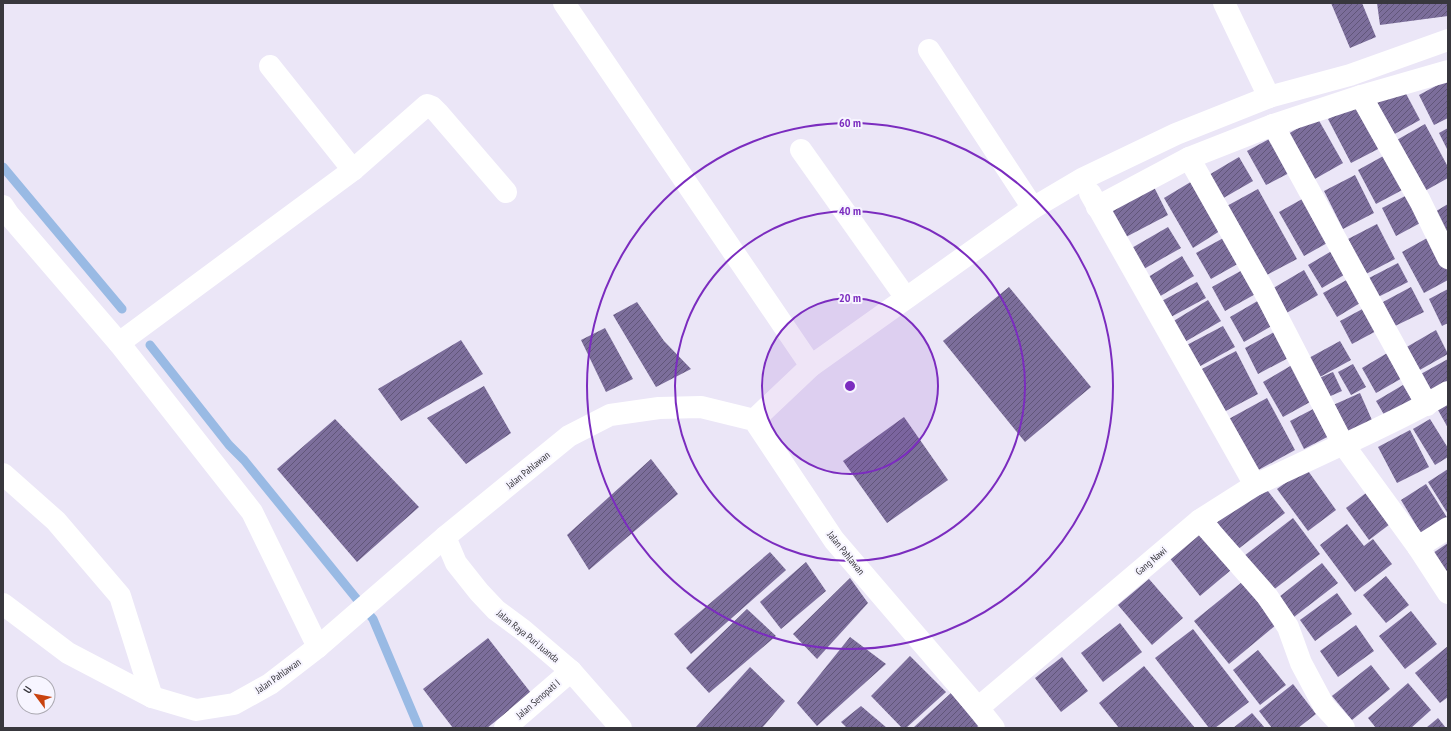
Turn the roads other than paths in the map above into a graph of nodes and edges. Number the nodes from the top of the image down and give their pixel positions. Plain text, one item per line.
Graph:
1 (1224, 3) edge
2 (573, 6) edge
3 (1448, 40) edge
4 (930, 50) dead end
5 (270, 66) dead end
6 (1448, 71) edge
7 (1361, 96) junction
8 (1269, 97) junction
9 (1273, 125) junction
10 (801, 150) dead end
11 (1189, 158) junction
12 (353, 170) junction
13 (1082, 179) junction
14 (506, 192) dead end
15 (1096, 206) junction
16 (1032, 208) junction
17 (5, 214) edge
18 (1448, 258) edge
19 (906, 298) junction
20 (118, 343) junction
21 (811, 366) junction
22 (1448, 392) edge
23 (1427, 405) junction
24 (754, 420) junction
25 (1349, 442) junction
26 (3, 474) edge
27 (1255, 485) junction
28 (1200, 520) junction
29 (1448, 528) edge
30 (445, 537) junction
31 (1418, 547) junction
32 (1448, 593) edge
33 (3, 604) edge
34 (318, 647) junction
35 (571, 670) junction
36 (152, 697) junction
37 (978, 708) junction
38 (194, 719) edge
39 (505, 728) edge
40 (621, 728) edge
41 (994, 728) edge
42 (1344, 728) edge

1 - 8 street
2 - 21 street
3 - 8 street
4 - 16 street
5 - 12 street
6 - 7 street
7 - 9 street
7 - 18 street
8 - 13 street
9 - 11 street
9 - 23 street
10 - 19 street
11 - 15 street
11 - 25 street
12 - 14 street
12 - 20 street
13 - 15 street
13 - 16 street
15 - 27 street
16 - 19 street
17 - 20 street
19 - 21 street
20 - 34 street
21 - 24 street
22 - 23 street, Gang Nawi
23 - 25 street, Gang Nawi
24 - 30 street, Jalan Pahlawan
24 - 37 street, Jalan Pahlawan
25 - 27 street, Gang Nawi
25 - 31 street
26 - 36 street
27 - 28 street, Gang Nawi
28 - 37 street, Gang Nawi
28 - 42 street
29 - 31 street
30 - 34 street, Jalan Pahlawan
30 - 35 street, Jalan Raya Puri Juanda
31 - 32 street
33 - 36 street, Jalan Pahlawan
34 - 38 street, Jalan Pahlawan
35 - 39 street, Jalan Senopati I
35 - 40 street, Jalan Raya Puri Juanda
36 - 38 street, Jalan Pahlawan
37 - 41 street, Jalan Pahlawan

